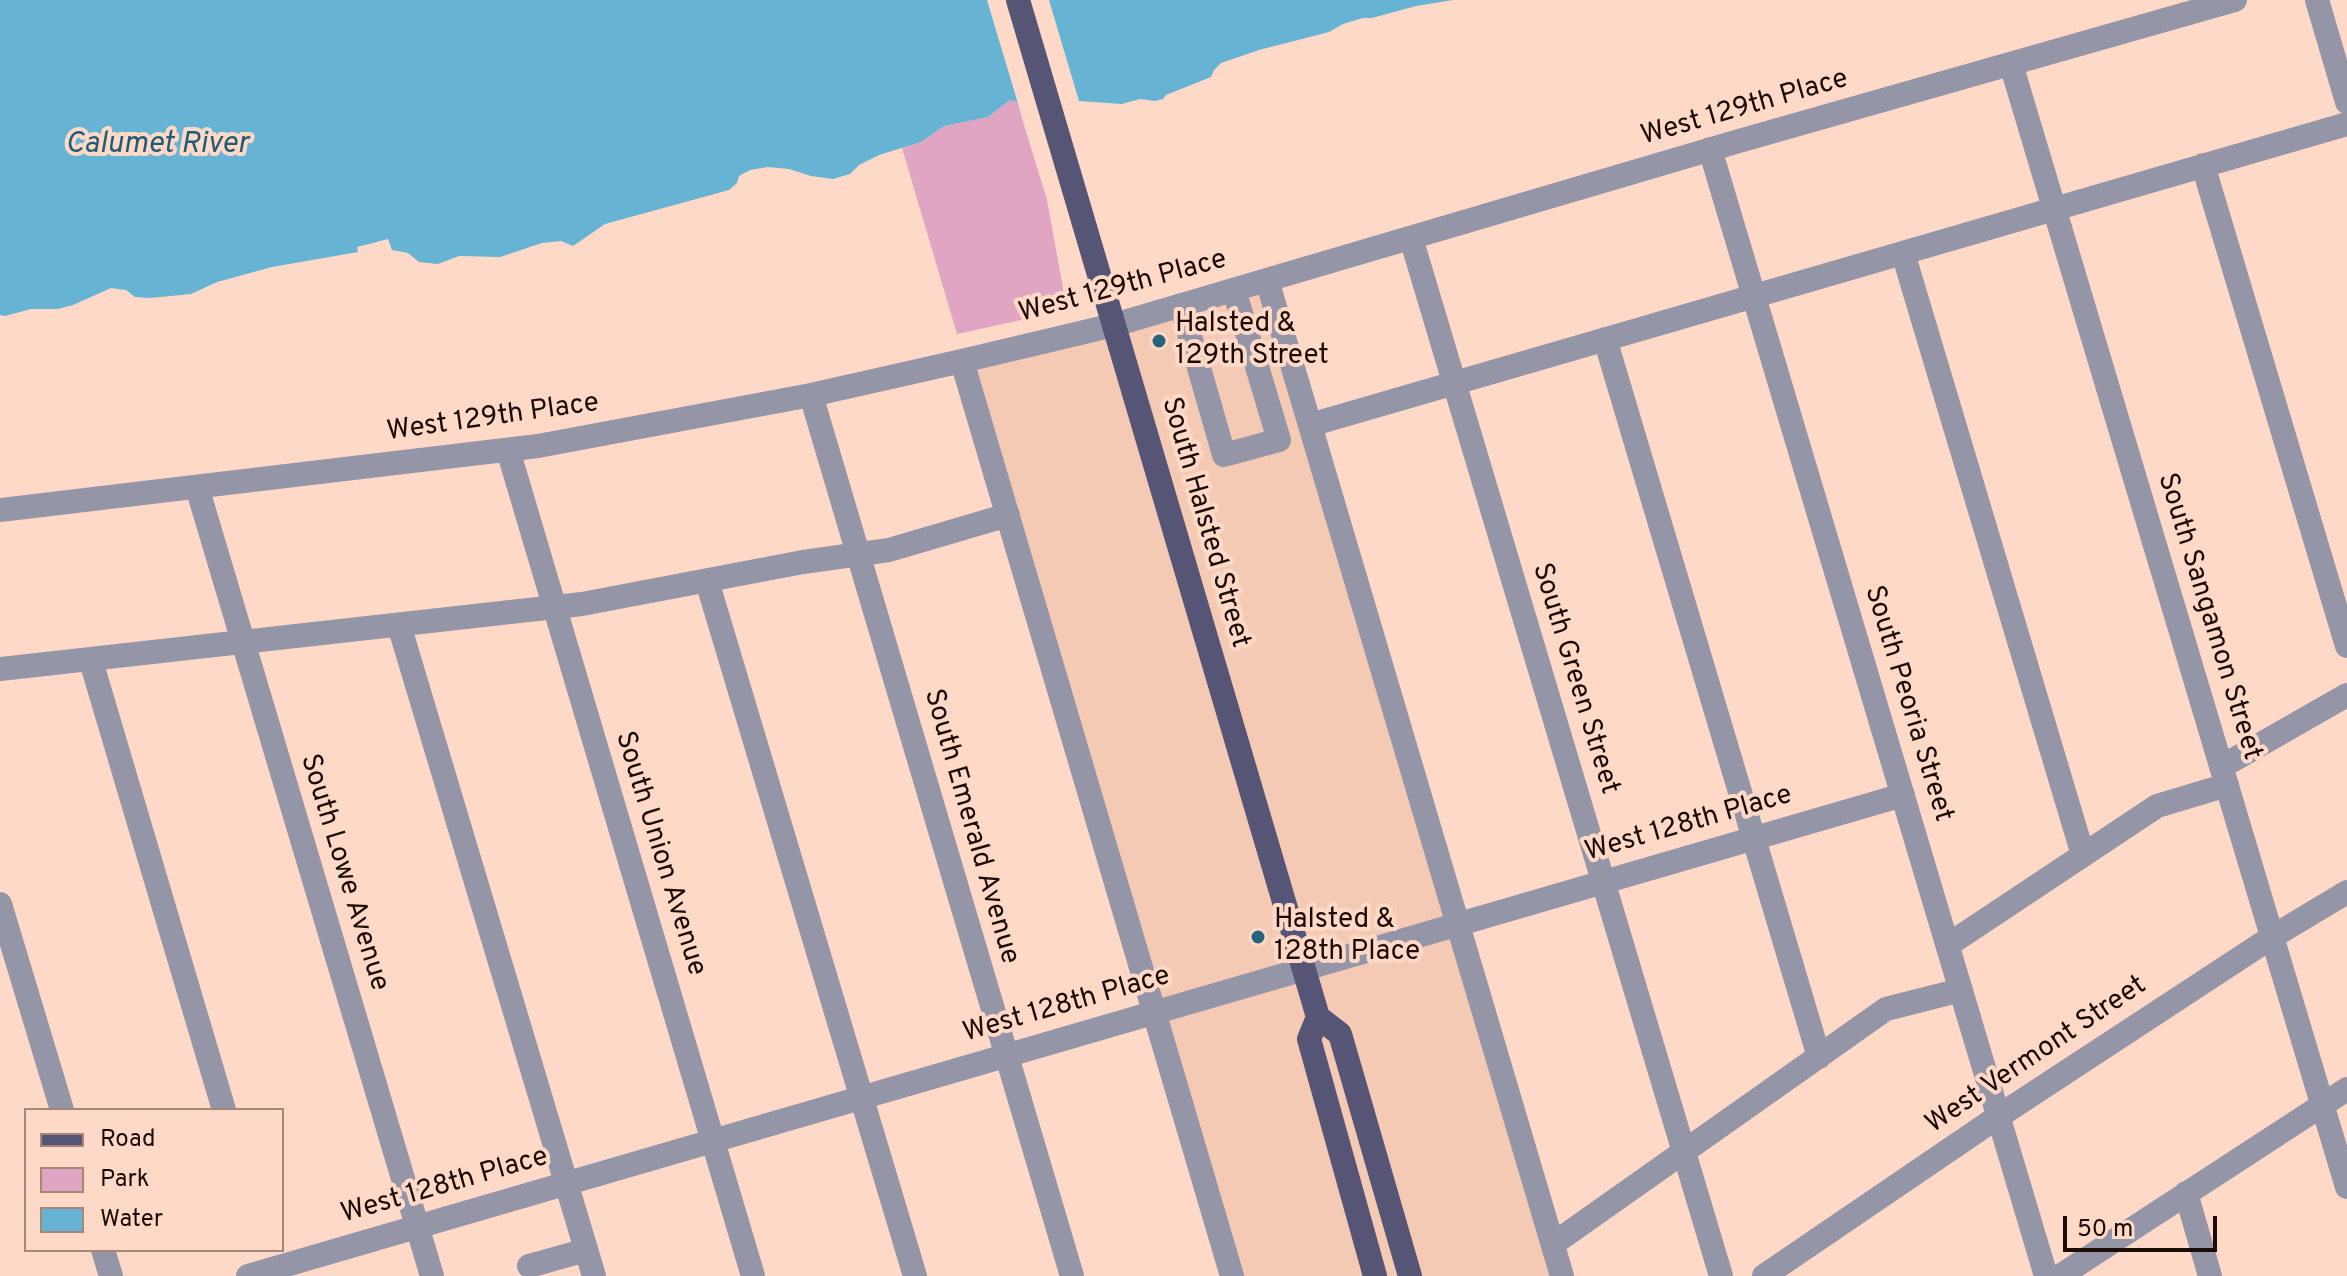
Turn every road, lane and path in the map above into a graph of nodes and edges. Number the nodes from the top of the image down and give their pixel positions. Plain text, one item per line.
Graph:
1 (1018, 0) edge
2 (2235, 0) edge
3 (2317, 0) edge
4 (2011, 64) junction
5 (2347, 102) edge
6 (2347, 124) edge
7 (1710, 149) junction
8 (2203, 165) junction
9 (2054, 209) junction
10 (1411, 238) junction
11 (1903, 253) junction
12 (1267, 280) junction
13 (1234, 290) junction
14 (1754, 296) junction
15 (1181, 305) junction
16 (1114, 325) junction
17 (1605, 339) junction
18 (962, 361) junction
19 (1454, 383) junction
20 (811, 395) junction
21 (1310, 425) junction
22 (508, 450) junction
23 (197, 487) junction
24 (0, 510) edge
25 (1008, 515) junction
26 (858, 555) junction
27 (707, 581) junction
28 (555, 608) junction
29 (399, 625) junction
30 (244, 642) junction
31 (2347, 646) edge
32 (91, 661) junction
33 (0, 669) edge
34 (2347, 695) edge
35 (2224, 776) junction
36 (1903, 795) junction
37 (1754, 838) junction
38 (2083, 855) junction
39 (1603, 881) junction
40 (2347, 892) edge
41 (0, 904) edge
42 (1457, 923) junction
43 (2272, 937) junction
44 (1948, 945) junction
45 (1304, 968) junction
46 (1961, 990) junction
47 (1154, 1011) junction
48 (1318, 1017) junction
49 (1007, 1054) junction
50 (1819, 1057) junction
51 (2347, 1089) edge
52 (862, 1097) junction
53 (2322, 1104) junction
54 (61, 1108) edge
55 (223, 1108) edge
56 (1999, 1116) junction
57 (713, 1140) junction
58 (1684, 1153) junction
59 (567, 1183) junction
60 (2347, 1187) edge
61 (2186, 1193) junction
62 (417, 1226) junction
63 (1553, 1244) junction
64 (586, 1250) junction
65 (104, 1252) edge
66 (529, 1266) dead end
67 (264, 1268) edge
68 (2046, 1274) edge
69 (111, 1276) edge
70 (432, 1276) edge
71 (594, 1276) edge
72 (753, 1276) edge
73 (915, 1276) edge
74 (1072, 1276) edge
75 (1232, 1276) edge
76 (1375, 1276) edge
77 (1410, 1276) edge
78 (1562, 1276) edge
79 (1721, 1276) edge
80 (1764, 1276) edge
81 (2210, 1276) edge

1 - 16 main road, South Halsted Street
2 - 4 street, West 129th Place
3 - 5 street
4 - 7 street, West 129th Place
4 - 9 street, South Sangamon Street
6 - 8 street
7 - 10 street, West 129th Place
7 - 14 street, South Peoria Street
8 - 9 street
8 - 31 street
9 - 11 street
9 - 35 street, South Sangamon Street
10 - 12 street, West 129th Place
10 - 19 street, South Green Street
11 - 14 street
11 - 38 street
12 - 13 street, West 129th Place
12 - 21 street
13 - 15 street, West 129th Place
13 - 15 street
14 - 17 street
14 - 36 street, South Peoria Street
15 - 16 street, West 129th Place
16 - 18 street, West 129th Place
16 - 45 main road, South Halsted Street
17 - 19 street
17 - 37 street
18 - 20 street, West 129th Place
18 - 25 street
19 - 21 street
19 - 39 street, South Green Street
20 - 22 street, West 129th Place
20 - 26 street, South Emerald Avenue
21 - 42 street
22 - 23 street, West 129th Place
22 - 28 street, South Union Avenue
23 - 24 street, West 129th Place
23 - 30 street, South Lowe Avenue
25 - 26 street
25 - 47 street
26 - 27 street
26 - 49 street, South Emerald Avenue
27 - 28 street
27 - 52 street
28 - 29 street
28 - 57 street, South Union Avenue
29 - 30 street
29 - 59 street
30 - 32 street
30 - 62 street, South Lowe Avenue
32 - 33 street
32 - 55 street
34 - 35 street
35 - 38 street
35 - 43 street, South Sangamon Street
36 - 37 street, West 128th Place
36 - 44 street, South Peoria Street
37 - 39 street, West 128th Place
37 - 50 street
38 - 44 street
39 - 42 street, West 128th Place
39 - 58 street, South Green Street
40 - 43 street, West Vermont Street
41 - 54 street
42 - 45 street, West 128th Place
42 - 63 street
43 - 53 street, South Sangamon Street
43 - 56 street, West Vermont Street
44 - 46 street, South Peoria Street
45 - 47 street, West 128th Place
45 - 48 main road, South Halsted Street
46 - 50 street
46 - 56 street, South Peoria Street
47 - 49 street, West 128th Place
47 - 75 street
48 - 76 main road, South Halsted Street
48 - 77 main road, South Halsted Street
49 - 52 street, West 128th Place
49 - 74 street, South Emerald Avenue
50 - 58 street
51 - 53 street
52 - 57 street, West 128th Place
52 - 73 street
53 - 60 street, South Sangamon Street
53 - 61 street
56 - 68 street, South Peoria Street
56 - 80 street, West Vermont Street
57 - 59 street, West 128th Place
57 - 72 street, South Union Avenue
58 - 63 street
58 - 79 street, South Green Street
59 - 62 street, West 128th Place
59 - 64 street
61 - 68 street
61 - 81 street
62 - 67 street, West 128th Place
62 - 70 street, South Lowe Avenue
63 - 78 street
64 - 66 street
64 - 71 street
65 - 69 street

